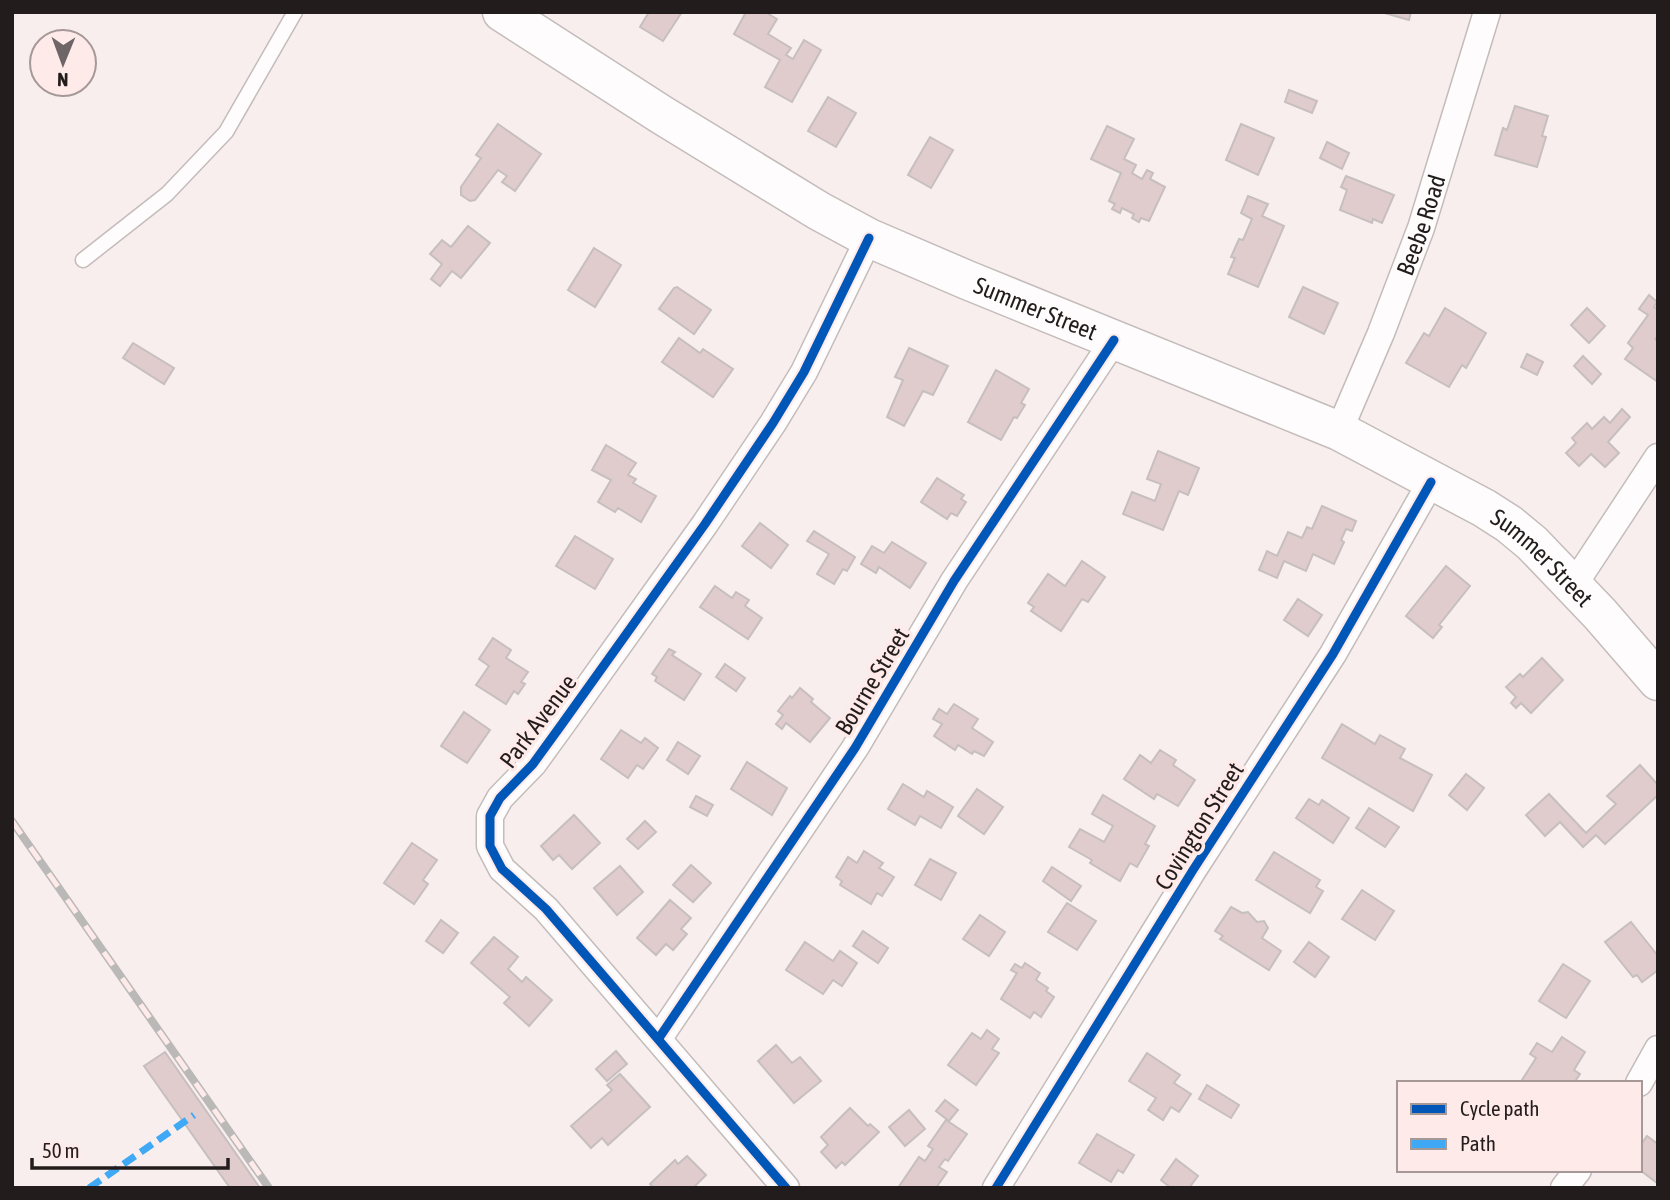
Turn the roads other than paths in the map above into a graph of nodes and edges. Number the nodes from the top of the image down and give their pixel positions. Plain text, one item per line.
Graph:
1 (295, 12) edge
2 (502, 12) edge
3 (1487, 12) edge
4 (869, 238) junction
5 (83, 260) dead end
6 (1114, 340) junction
7 (1339, 431) junction
8 (1658, 457) edge
9 (1431, 482) junction
10 (1573, 586) junction
11 (1658, 681) edge
12 (659, 1038) junction
13 (1658, 1049) edge
14 (1640, 1081) edge
15 (1576, 1172) edge
16 (786, 1188) edge
17 (996, 1188) edge
18 (1564, 1188) edge

1 - 5 lane
2 - 4 main road, Summer Street
3 - 7 street, Beebe Road
4 - 6 main road, Summer Street
4 - 12 street, Park Avenue
6 - 7 main road, Summer Street
6 - 12 street, Bourne Street
7 - 9 main road, Summer Street
8 - 10 street
9 - 10 main road, Summer Street
9 - 17 street, Covington Street
10 - 11 main road, Summer Street
12 - 16 street, Park Avenue
13 - 14 street
15 - 18 street

